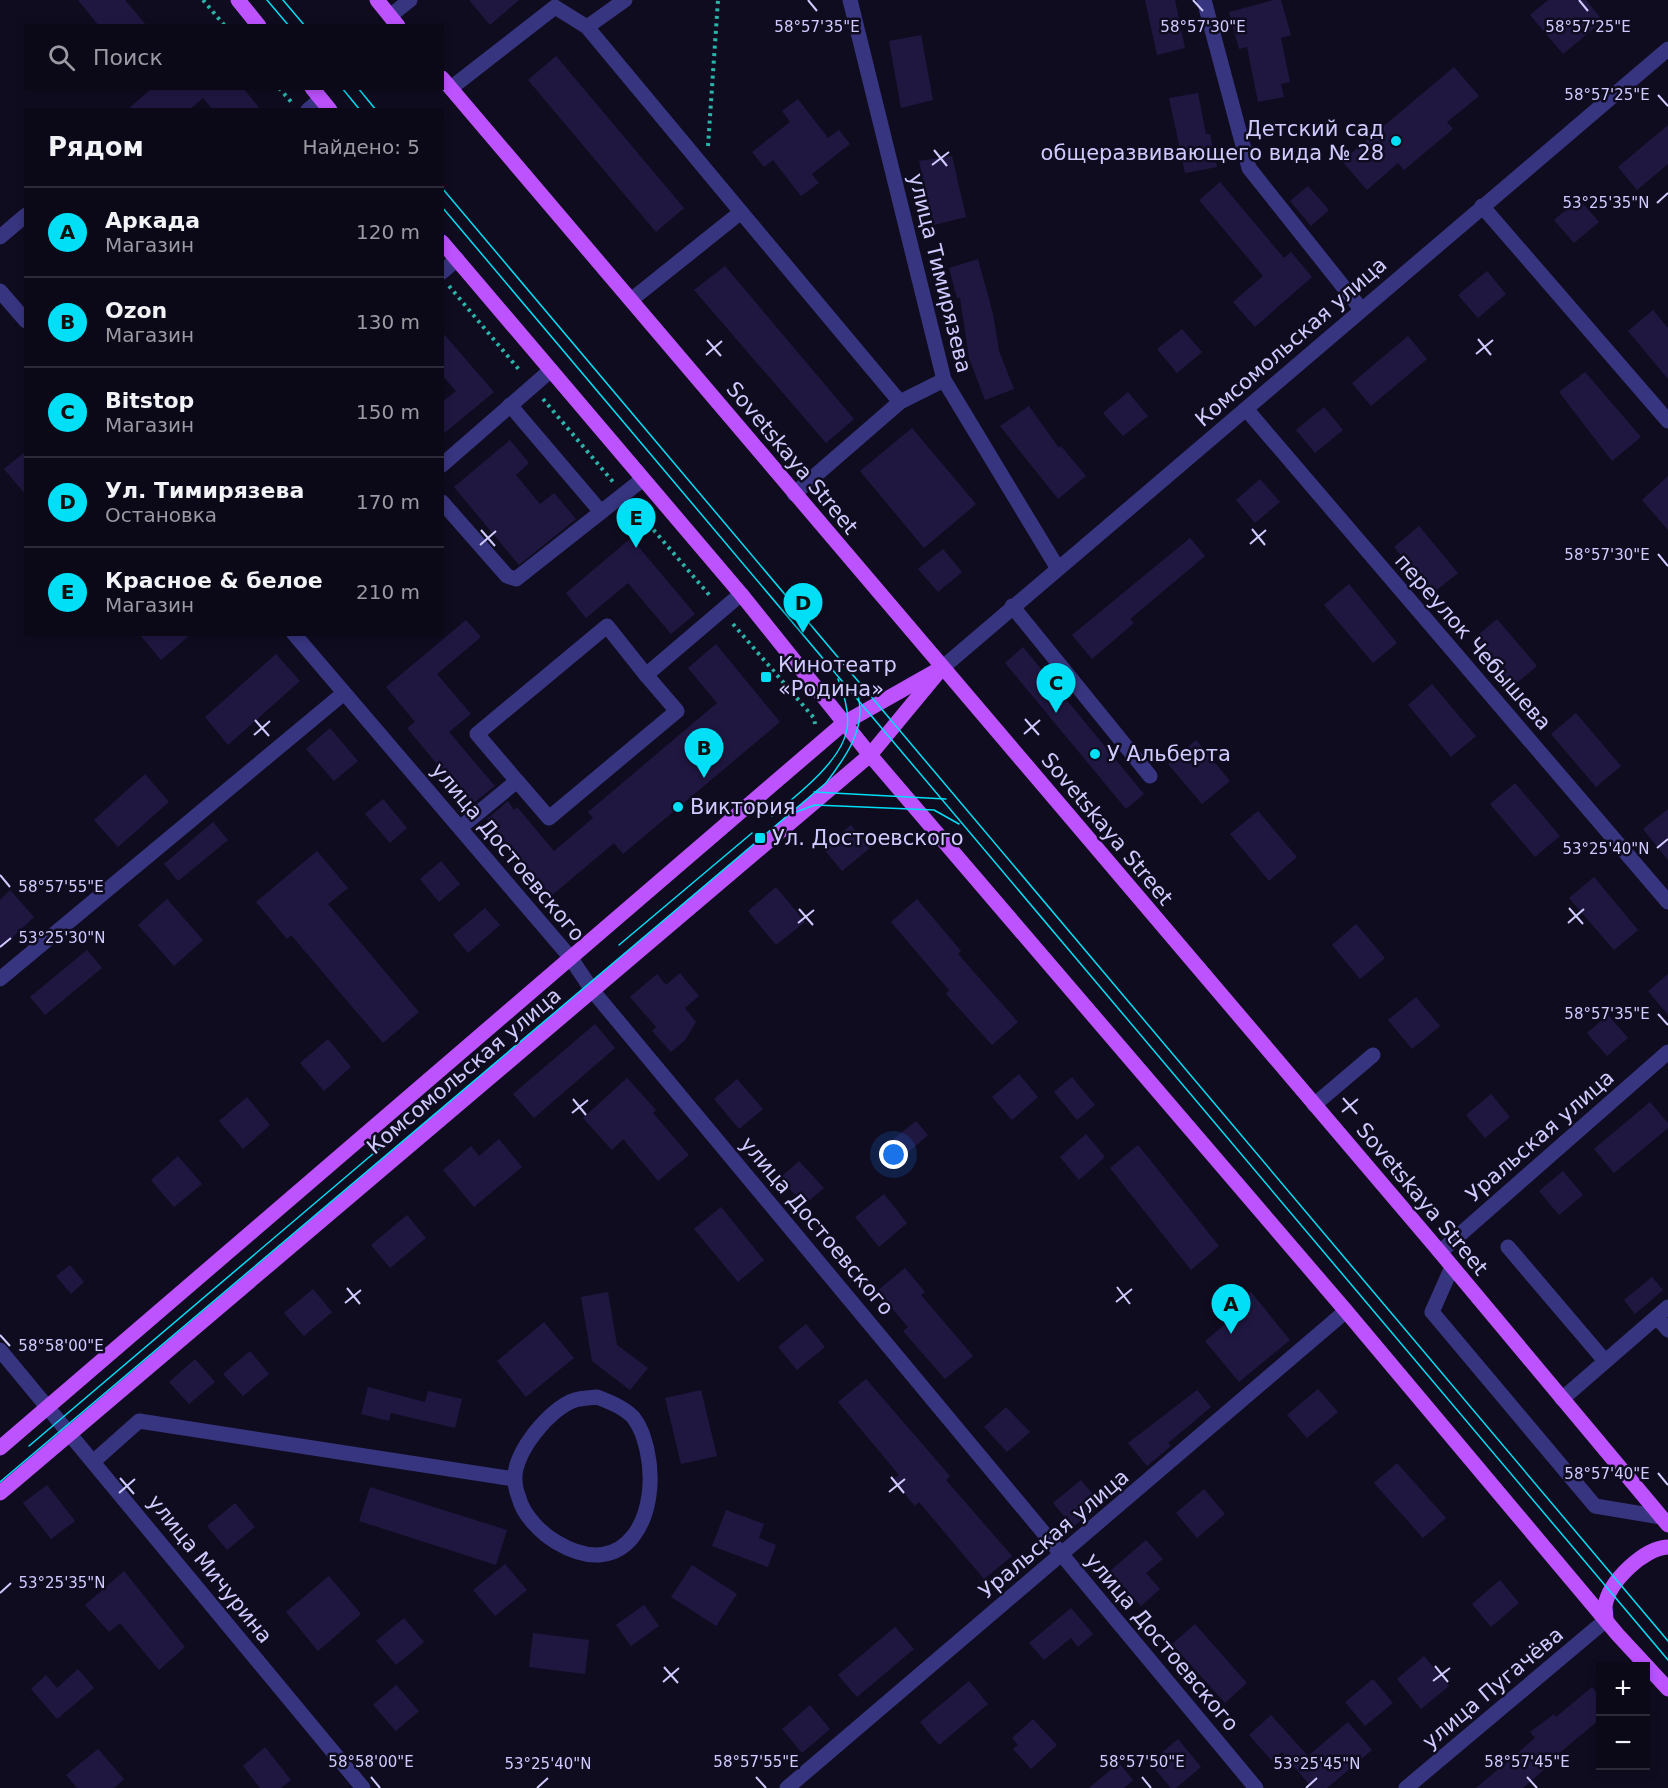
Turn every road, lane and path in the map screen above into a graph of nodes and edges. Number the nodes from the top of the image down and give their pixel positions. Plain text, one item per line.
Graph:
1 (203, 0) edge
2 (238, 0) edge
3 (377, 0) edge
4 (410, 0) edge
5 (625, 0) edge
6 (718, 0) edge
7 (850, 0) edge
8 (1204, 0) edge
9 (394, 21) edge
10 (223, 24) edge
11 (257, 24) edge
12 (587, 27) junction
13 (1668, 49) edge
14 (447, 83) edge
15 (281, 90) edge
16 (295, 108) edge
17 (706, 170) junction
18 (1482, 207) junction
19 (741, 212) junction
20 (24, 217) edge
21 (0, 237) edge
22 (444, 244) edge
23 (457, 259) junction
24 (444, 270) edge
25 (0, 291) edge
26 (631, 300) junction
27 (1361, 309) junction
28 (24, 319) edge
29 (551, 370) junction
30 (944, 380) junction
31 (900, 402) junction
32 (510, 405) junction
33 (1246, 409) junction
34 (1668, 421) edge
35 (444, 463) edge
36 (643, 479) junction
37 (794, 494) junction
38 (444, 504) edge
39 (602, 512) junction
40 (1057, 567) junction
41 (741, 594) junction
42 (1012, 606) junction
43 (296, 636) edge
44 (942, 668) junction
45 (646, 675) junction
46 (344, 693) junction
47 (844, 723) junction
48 (870, 755) junction
49 (1150, 776) dead end
50 (517, 781) junction
51 (461, 827) junction
52 (1668, 902) edge
53 (570, 957) junction
54 (0, 979) edge
55 (592, 990) junction
56 (1668, 1052) edge
57 (1372, 1055) dead end
58 (1314, 1105) junction
59 (1509, 1247) dead end
60 (1440, 1252) junction
61 (1452, 1268) junction
62 (1346, 1311) junction
63 (1662, 1312) edge
64 (1668, 1330) edge
65 (0, 1350) edge
66 (1605, 1361) junction
67 (1562, 1399) junction
68 (49, 1406) junction
69 (71, 1433) junction
70 (0, 1448) edge
71 (94, 1461) junction
72 (514, 1479) junction
73 (0, 1493) edge
74 (1664, 1521) edge
75 (1668, 1547) edge
76 (1063, 1555) junction
77 (1606, 1620) junction
78 (1668, 1689) edge
79 (363, 1788) edge
80 (787, 1788) edge
81 (1256, 1788) edge
82 (1406, 1788) edge

1 - 10 path
2 - 11 main road
3 - 9 main road
4 - 9 street
5 - 12 street
6 - 17 path
7 - 30 street, улица Тимирязева
8 - 27 street
12 - 14 street
12 - 17 street
13 - 18 street, Комсомольская улица
14 - 26 main road, Sovetskaya Street
15 - 16 path
17 - 19 street
18 - 27 street, Комсомольская улица
18 - 34 street
19 - 26 street
19 - 31 street
20 - 21 street
22 - 23 main road
23 - 24 street
23 - 29 main road
25 - 28 street
26 - 37 main road, Sovetskaya Street
27 - 33 street, Комсомольская улица
29 - 32 street
29 - 36 main road
30 - 31 street
30 - 40 street, улица Тимирязева
31 - 37 street
32 - 35 street
32 - 39 street
33 - 40 street, Комсомольская улица
33 - 52 street, переулок Чебышева
36 - 39 street
36 - 41 main road
37 - 44 main road, Sovetskaya Street
38 - 39 street
40 - 42 street, Комсомольская улица
41 - 45 street
41 - 47 main road
42 - 44 street, Комсомольская улица
42 - 49 street
43 - 46 street, улица Достоевского
44 - 47 main road, Комсомольская улица
44 - 48 main road, Комсомольская улица
44 - 58 main road, Sovetskaya Street
45 - 50 street
45 - 50 street
46 - 51 street, улица Достоевского
46 - 54 street
47 - 48 main road
47 - 53 main road, Комсомольская улица
48 - 55 main road, Комсомольская улица
48 - 62 main road
50 - 51 street
51 - 53 street, улица Достоевского
53 - 55 street, улица Достоевского
53 - 68 main road, Комсомольская улица
55 - 69 main road, Комсомольская улица
55 - 76 street, улица Достоевского
56 - 60 street, Уральская улица
57 - 58 street
58 - 60 main road, Sovetskaya Street
59 - 66 street
60 - 61 main road, Sovetskaya Street
61 - 67 main road, Sovetskaya Street
61 - 74 street
62 - 76 street, Уральская улица
62 - 77 main road
63 - 64 street
63 - 66 street
65 - 68 street, улица Мичурина
66 - 67 street
67 - 74 main road, Sovetskaya Street
68 - 69 street, улица Мичурина
68 - 70 main road, Комсомольская улица
69 - 71 street, улица Мичурина
69 - 73 main road, Комсомольская улица
71 - 72 street
71 - 79 street, улица Мичурина
72 - 72 street
75 - 77 main road
76 - 80 street, Уральская улица
76 - 81 street, улица Достоевского
77 - 78 main road
77 - 82 street, улица Пугачёва

